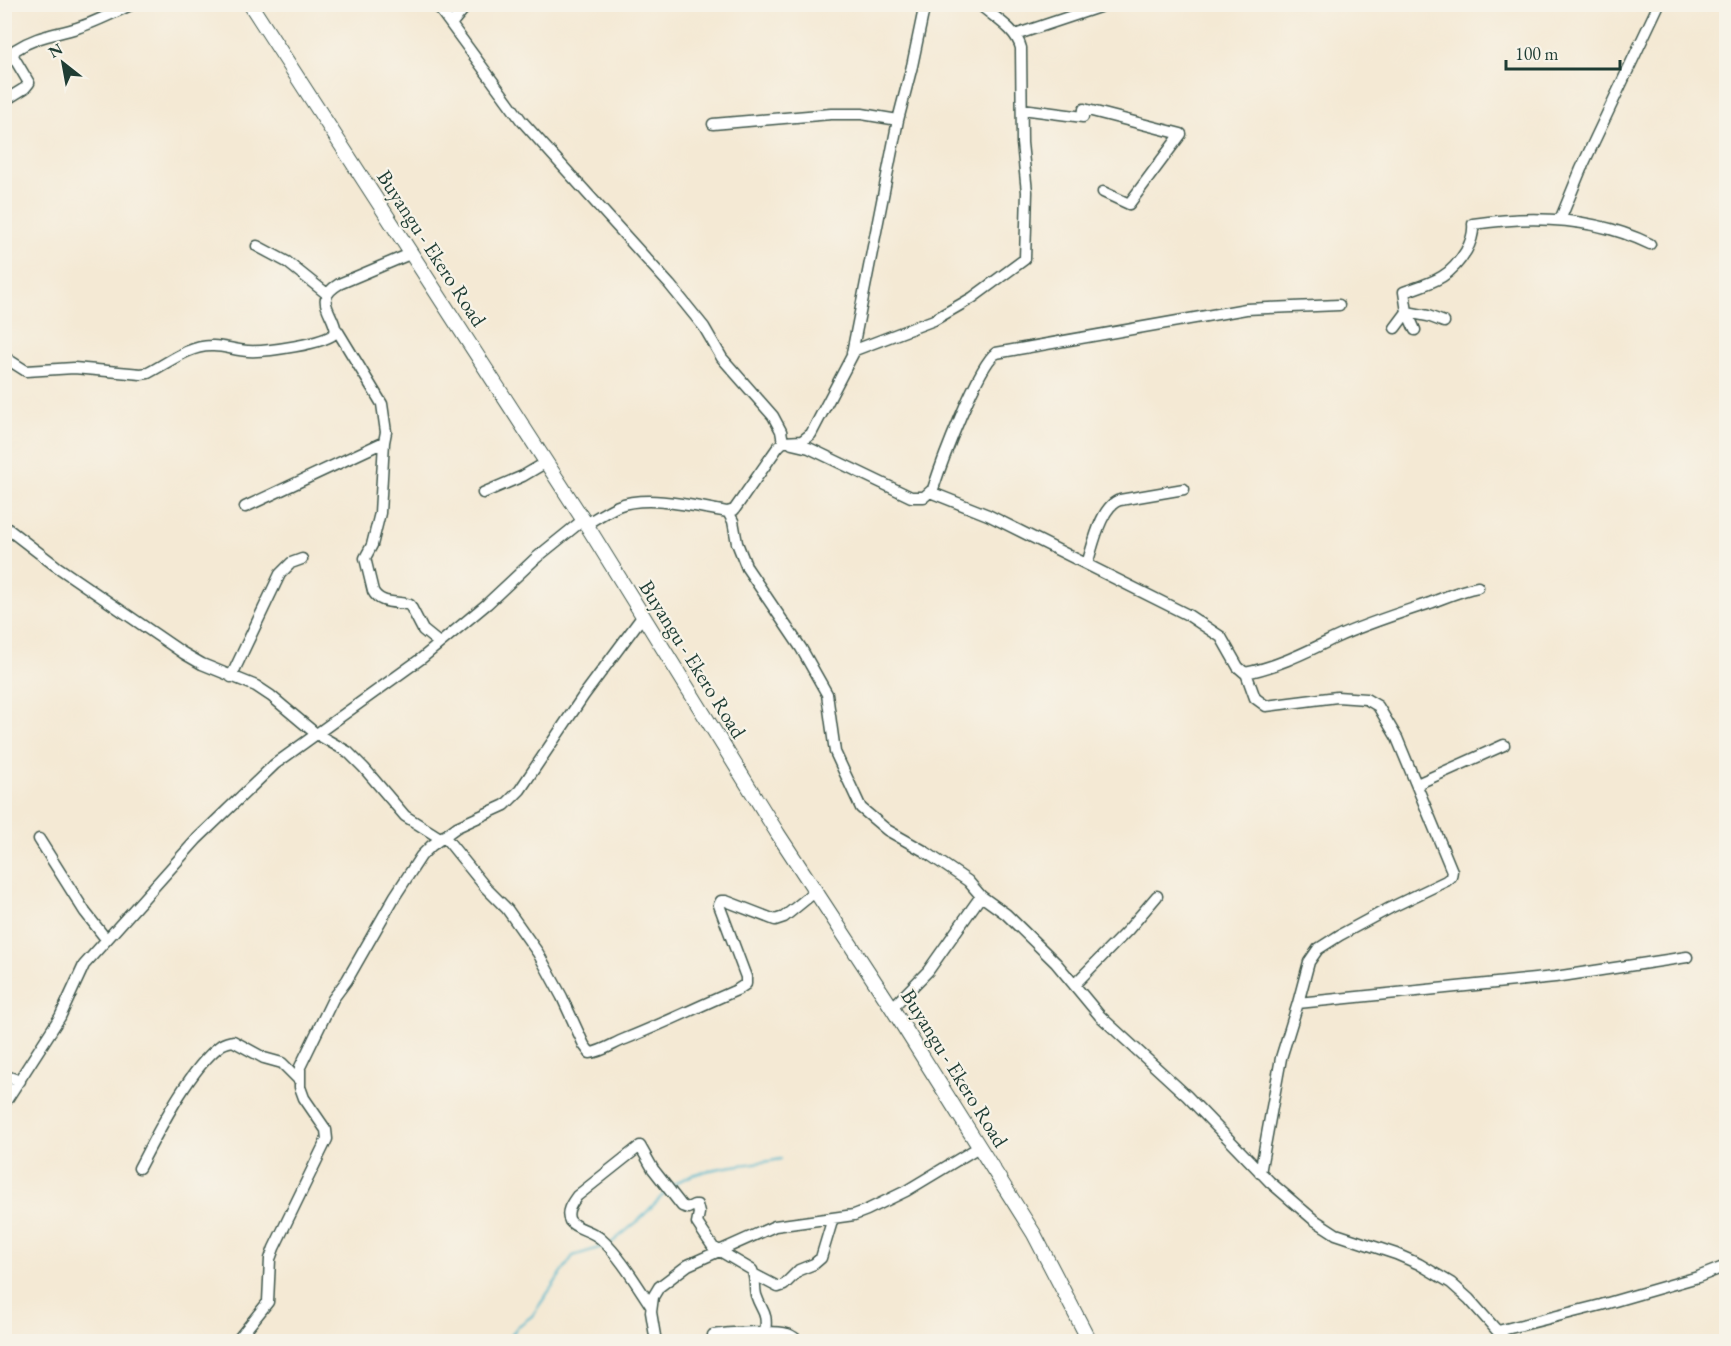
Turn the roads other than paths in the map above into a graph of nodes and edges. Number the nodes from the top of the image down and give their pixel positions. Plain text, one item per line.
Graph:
1 (133, 4) edge
2 (250, 4) edge
3 (436, 4) edge
4 (468, 4) edge
5 (925, 4) edge
6 (979, 4) edge
7 (1659, 4) edge
8 (1102, 6) dead end
9 (451, 24) junction
10 (1015, 35) junction
11 (4, 101) edge
12 (1022, 109) junction
13 (898, 120) junction
14 (713, 124) dead end
15 (1103, 192) dead end
16 (1560, 220) junction
17 (1650, 244) dead end
18 (257, 246) dead end
19 (410, 254) junction
20 (327, 294) junction
21 (1339, 306) dead end
22 (1407, 312) junction
23 (1444, 322) dead end
24 (1395, 328) dead end
25 (337, 330) junction
26 (1415, 330) dead end
27 (852, 353) junction
28 (4, 357) edge
29 (384, 442) junction
30 (783, 442) junction
31 (545, 463) junction
32 (1184, 489) dead end
33 (930, 492) junction
34 (483, 493) dead end
35 (245, 507) dead end
36 (728, 512) junction
37 (584, 522) junction
38 (4, 526) edge
39 (302, 560) dead end
40 (1087, 564) junction
41 (1478, 587) dead end
42 (642, 617) junction
43 (439, 643) junction
44 (1246, 673) junction
45 (231, 676) junction
46 (315, 733) junction
47 (1504, 745) dead end
48 (1417, 784) junction
49 (442, 837) junction
50 (39, 839) dead end
51 (816, 891) junction
52 (981, 896) junction
53 (1157, 896) dead end
54 (106, 939) junction
55 (1687, 957) dead end
56 (1074, 985) junction
57 (1298, 1004) junction
58 (892, 1008) junction
59 (4, 1075) edge
60 (20, 1081) junction
61 (300, 1081) junction
62 (4, 1104) edge
63 (979, 1147) junction
64 (139, 1168) dead end
65 (1260, 1173) junction
66 (833, 1218) junction
67 (718, 1251) junction
68 (1726, 1266) edge
69 (755, 1275) junction
70 (651, 1306) junction
71 (1498, 1331) junction
72 (765, 1333) junction
73 (713, 1335) dead end
74 (240, 1340) edge
75 (656, 1341) edge
76 (800, 1341) edge
77 (1090, 1341) edge
78 (1507, 1341) edge

1 - 11 street
2 - 19 main road, Buyangu - Ekero Road
3 - 9 street
4 - 9 street
5 - 13 street
6 - 10 street
7 - 16 street
8 - 10 street
9 - 30 street
10 - 12 street
12 - 15 street
12 - 27 street
13 - 14 street
13 - 27 street
16 - 17 street
16 - 22 street
18 - 20 street
19 - 20 street
19 - 31 main road, Buyangu - Ekero Road
20 - 25 street
21 - 33 street
22 - 23 street
22 - 24 street
22 - 26 street
25 - 28 street
25 - 29 street
27 - 30 street
29 - 35 street
29 - 43 street
30 - 33 street
30 - 36 street
31 - 34 street
31 - 37 main road, Buyangu - Ekero Road
32 - 40 street
33 - 40 street
36 - 37 street
36 - 52 street
37 - 42 main road, Buyangu - Ekero Road
37 - 43 street
38 - 45 street
39 - 45 street
40 - 44 street
41 - 44 street
42 - 49 street
42 - 51 main road, Buyangu - Ekero Road
43 - 46 street
44 - 48 street
45 - 46 street
46 - 49 street
46 - 54 street
47 - 48 street
48 - 57 street
49 - 51 street
49 - 61 street
50 - 54 street
51 - 58 main road, Buyangu - Ekero Road
52 - 56 street
52 - 58 street
53 - 56 street
54 - 60 street
55 - 57 street
56 - 65 street
57 - 65 street
58 - 63 main road, Buyangu - Ekero Road
59 - 60 street
60 - 62 street
61 - 64 street
61 - 74 street
63 - 66 street
63 - 77 main road, Buyangu - Ekero Road
65 - 71 street
66 - 67 street
66 - 69 street
67 - 69 street
67 - 70 street
67 - 70 street
68 - 71 street
69 - 72 street
70 - 75 street
71 - 78 street
72 - 73 street
72 - 76 street

